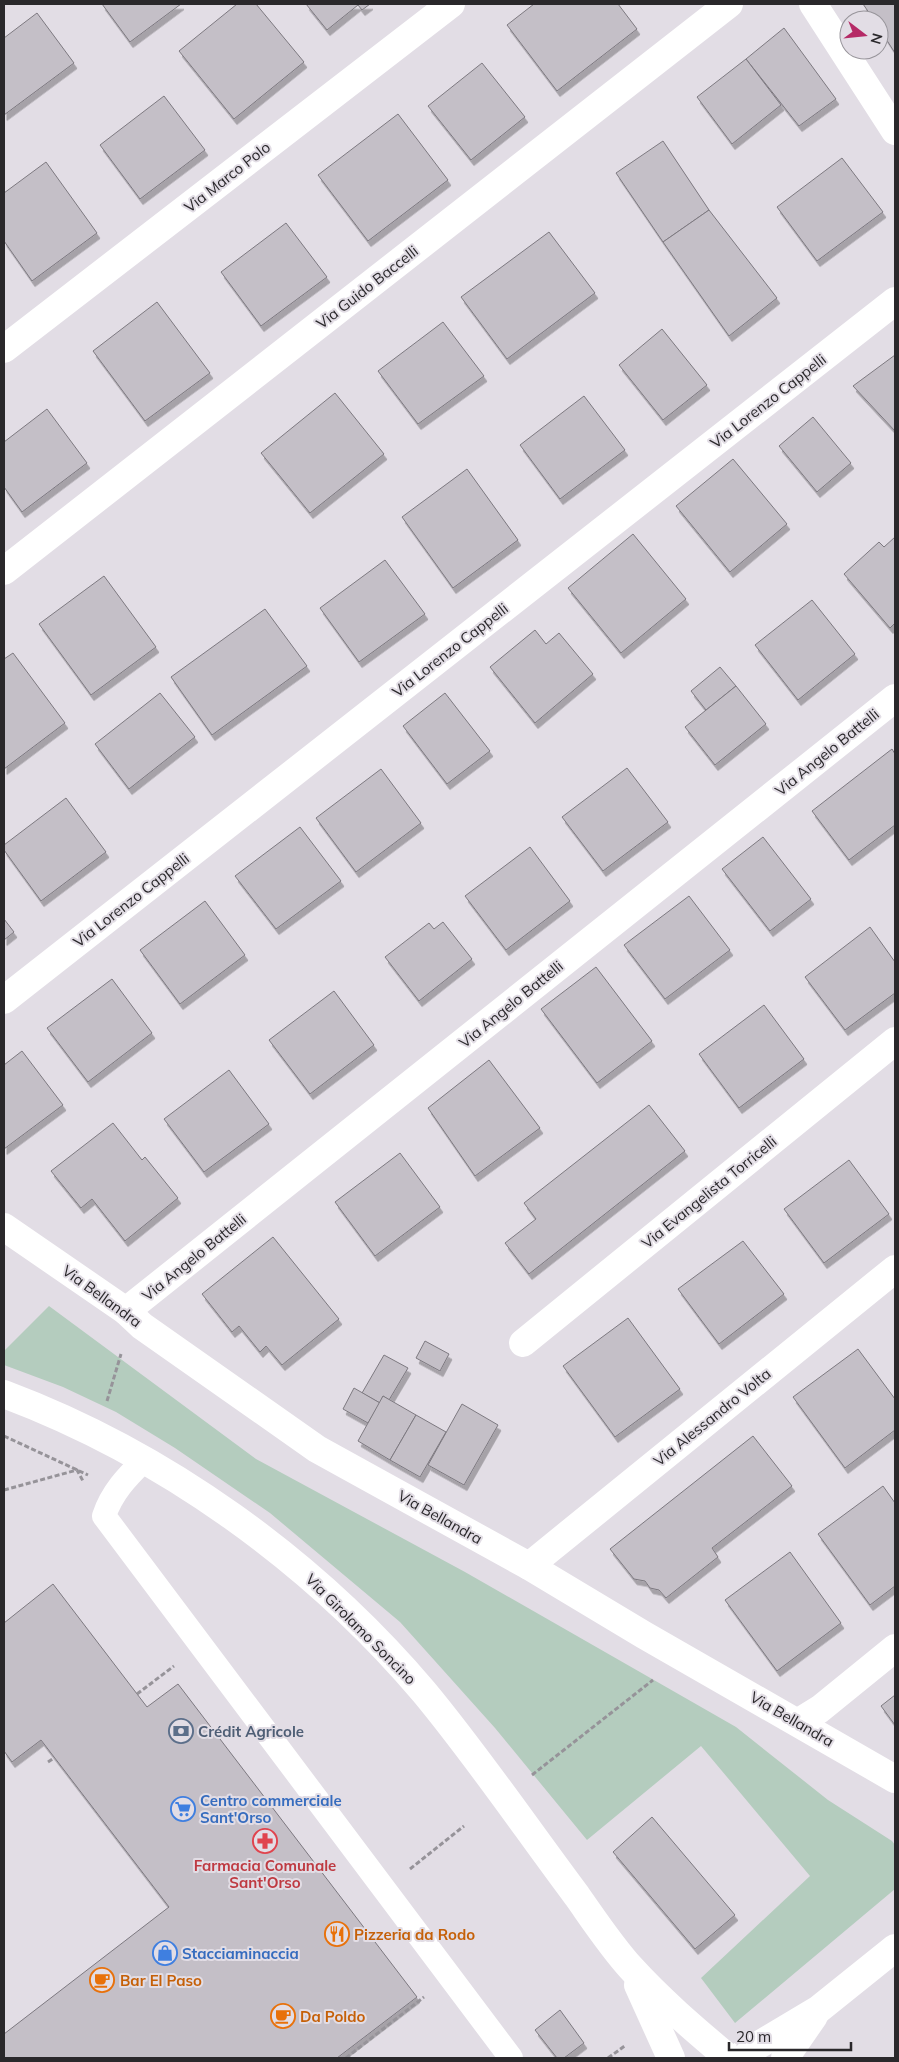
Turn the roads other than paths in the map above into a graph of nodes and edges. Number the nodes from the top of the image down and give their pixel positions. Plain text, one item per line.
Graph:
1 (451, 4) edge
2 (729, 4) edge
3 (813, 4) edge
4 (893, 121) edge
5 (895, 301) edge
6 (4, 349) edge
7 (4, 571) edge
8 (895, 698) edge
9 (4, 1000) edge
10 (895, 1041) edge
11 (4, 1227) edge
12 (895, 1269) edge
13 (126, 1311) junction
14 (524, 1343) dead end
15 (4, 1394) edge
16 (144, 1460) junction
17 (528, 1566) junction
18 (895, 1648) edge
19 (800, 1722) junction
20 (895, 1779) edge
21 (895, 1948) edge
22 (629, 1966) junction
23 (819, 2009) junction
24 (511, 2058) edge
25 (671, 2058) edge
26 (727, 2058) edge
27 (785, 2058) edge

1 - 6 street, Via Marco Polo
2 - 7 street, Via Guido Baccelli
3 - 4 street
5 - 9 street, Via Lorenzo Cappelli
8 - 13 street, Via Angelo Battelli
10 - 14 street, Via Evangelista Torricelli
11 - 13 street, Via Bellandra
12 - 17 street, Via Alessandro Volta
13 - 17 street, Via Bellandra
15 - 16 street, Via Girolamo Soncino
16 - 22 street, Via Girolamo Soncino
16 - 24 lane
17 - 19 street, Via Bellandra
18 - 19 street
19 - 20 street, Via Bellandra
21 - 23 street
22 - 25 street, Via Girolamo Soncino
22 - 26 street, Via Girolamo Soncino
23 - 26 street
23 - 27 street

